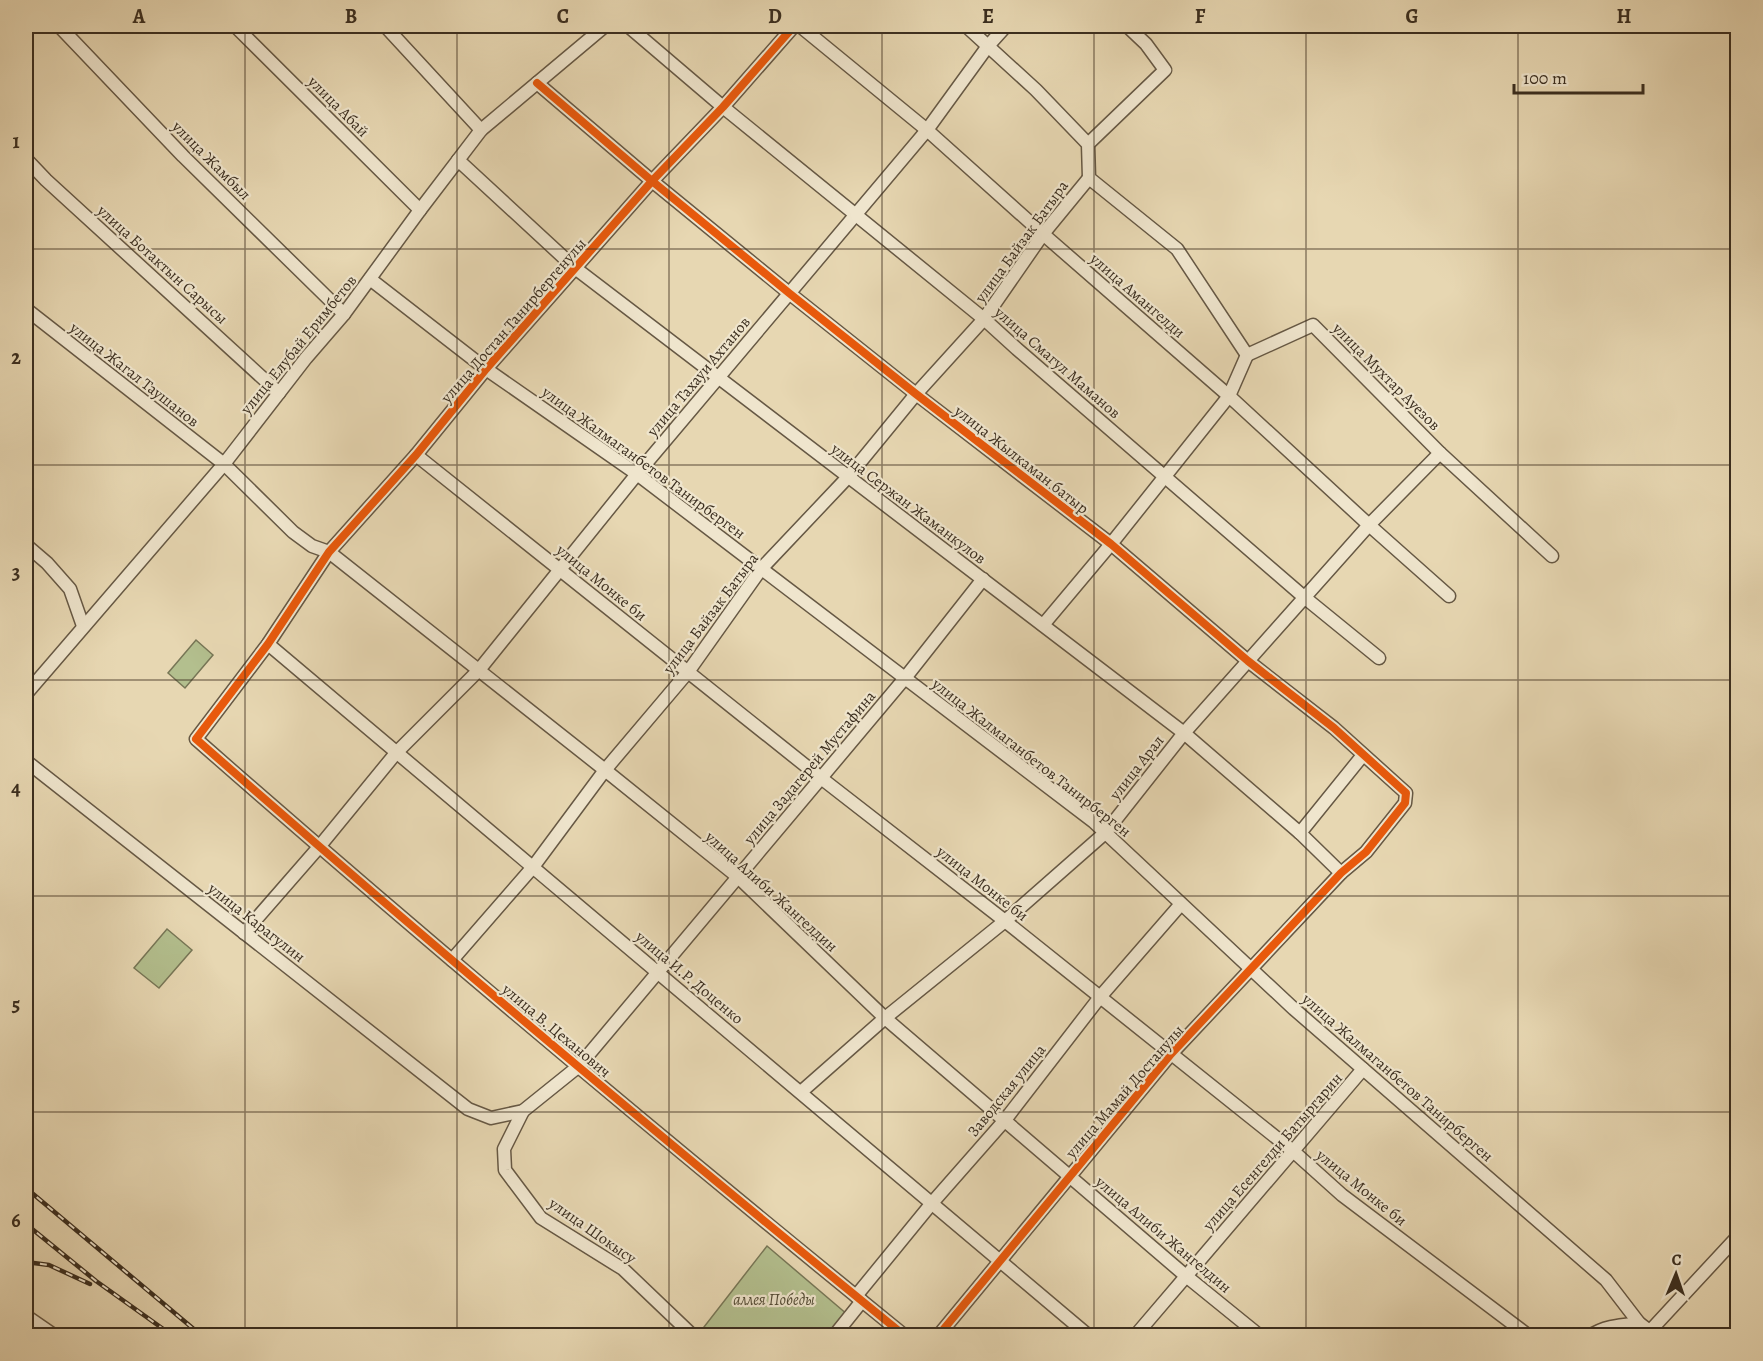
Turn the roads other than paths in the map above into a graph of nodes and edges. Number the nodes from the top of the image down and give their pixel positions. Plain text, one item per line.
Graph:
1 (59, 26) edge
2 (235, 26) edge
3 (385, 26) edge
4 (605, 26) edge
5 (628, 26) edge
6 (794, 26) edge
7 (800, 26) edge
8 (966, 26) edge
9 (1006, 26) edge
10 (1127, 26) edge
11 (988, 46) junction
12 (537, 82) junction
13 (723, 107) junction
14 (481, 130) junction
15 (927, 130) junction
16 (1088, 144) junction
17 (26, 159) edge
18 (458, 160) junction
19 (1089, 178) junction
20 (652, 181) junction
21 (420, 210) junction
22 (855, 214) junction
23 (1043, 234) junction
24 (575, 268) junction
25 (370, 279) junction
26 (789, 293) junction
27 (26, 309) edge
28 (344, 314) junction
29 (984, 319) junction
30 (1247, 355) junction
31 (486, 369) junction
32 (717, 378) junction
33 (279, 393) junction
34 (916, 394) junction
35 (1229, 396) junction
36 (1440, 453) junction
37 (417, 455) junction
38 (224, 464) junction
39 (637, 474) junction
40 (849, 477) junction
41 (1165, 477) junction
42 (1369, 525) junction
43 (1111, 544) junction
44 (26, 545) edge
45 (329, 552) junction
46 (1552, 556) dead end
47 (559, 569) junction
48 (762, 569) junction
49 (983, 579) junction
50 (1449, 596) dead end
51 (1304, 597) junction
52 (1043, 625) junction
53 (83, 627) junction
54 (268, 644) junction
55 (1379, 658) dead end
56 (1248, 661) junction
57 (479, 670) junction
58 (688, 672) junction
59 (905, 678) junction
60 (26, 694) edge
61 (1184, 733) junction
62 (196, 739) joint
63 (396, 753) junction
64 (1363, 755) junction
65 (27, 765) edge
66 (605, 770) junction
67 (821, 778) junction
68 (1105, 833) junction
69 (1300, 833) junction
70 (319, 847) junction
71 (533, 867) junction
72 (1341, 873) junction
73 (738, 877) junction
74 (1182, 904) junction
75 (1005, 921) junction
76 (244, 933) junction
77 (452, 960) junction
78 (1252, 970) junction
79 (658, 972) junction
80 (1100, 997) junction
81 (885, 1018) junction
82 (1171, 1054) junction
83 (579, 1066) junction
84 (1363, 1069) junction
85 (801, 1092) junction
86 (468, 1109) joint
87 (523, 1111) junction
88 (1005, 1120) junction
89 (1293, 1151) junction
90 (1069, 1175) junction
91 (932, 1203) junction
92 (1737, 1236) edge
93 (999, 1260) junction
94 (1186, 1276) junction
95 (859, 1298) junction
96 (26, 1316) edge
97 (1639, 1323) junction
98 (689, 1332) dead end
99 (1653, 1333) edge
100 (55, 1335) edge
101 (834, 1335) edge
102 (905, 1335) edge
103 (938, 1335) edge
104 (1089, 1335) edge
105 (1135, 1335) edge
106 (1260, 1335) edge
107 (1529, 1335) edge
108 (1590, 1335) edge

1 - 28 street, улица Жамбыл
2 - 21 street, улица Абай
3 - 14 street
4 - 12 street, улица Елубай Еримбетов
5 - 13 street, улица Смагул Маманов
6 - 13 street, улица Достан Танирбергенулы
7 - 15 street, улица Амангелди
8 - 11 street
9 - 11 street, улица Тахауи Ахтанов
10 - 16 street
11 - 15 street, улица Тахауи Ахтанов
11 - 16 street
12 - 14 street, улица Елубай Еримбетов
12 - 20 street, улица Жылкаман батыр
13 - 20 street, улица Достан Танирбергенулы
13 - 22 street, улица Смагул Маманов
14 - 18 street, улица Елубай Еримбетов
15 - 22 street, улица Тахауи Ахтанов
15 - 23 street, улица Амангелди
16 - 19 street
17 - 33 street, улица Ботактын Сарысы
18 - 21 street, улица Елубай Еримбетов
18 - 24 street, улица Сержан Жаманкулов
19 - 23 street, улица Байзак Батыра
19 - 30 street
20 - 24 street, улица Достан Танирбергенулы
20 - 26 street, улица Жылкаман батыр
21 - 25 street, улица Елубай Еримбетов
22 - 26 street, улица Тахауи Ахтанов
22 - 29 street, улица Смагул Маманов
23 - 29 street, улица Байзак Батыра
23 - 35 street, улица Амангелди
24 - 31 street, улица Достан Танирбергенулы
24 - 32 street, улица Сержан Жаманкулов
25 - 28 street, улица Елубай Еримбетов
25 - 31 street, улица Жалмаганбетов Танирберген
26 - 32 street, улица Тахауи Ахтанов
26 - 34 street, улица Жылкаман батыр
27 - 38 street, улица Жагал Таушанов
28 - 33 street, улица Елубай Еримбетов
29 - 34 street, улица Байзак Батыра
29 - 41 street, улица Смагул Маманов
30 - 35 street
30 - 36 street, улица Мухтар Ауезов
31 - 37 street, улица Достан Танирбергенулы
31 - 39 street, улица Жалмаганбетов Танирберген
32 - 39 street, улица Тахауи Ахтанов
32 - 40 street, улица Сержан Жаманкулов
33 - 38 street, улица Елубай Еримбетов
34 - 40 street, улица Байзак Батыра
34 - 43 street, улица Жылкаман батыр
35 - 41 street
35 - 42 street, улица Амангелди
36 - 42 street, улица Арал
36 - 46 street, улица Мухтар Ауезов
37 - 45 street, улица Достан Танирбергенулы
37 - 47 street, улица Монке би
38 - 45 street, улица Алиби Жангелдин
38 - 53 street, улица Елубай Еримбетов
39 - 47 street, улица Тахауи Ахтанов
39 - 48 street, улица Жалмаганбетов Танирберген
40 - 48 street, улица Байзак Батыра
40 - 49 street, улица Сержан Жаманкулов
41 - 43 street
41 - 51 street, улица Смагул Маманов
42 - 50 street, улица Амангелди
42 - 51 street, улица Арал
43 - 52 street
43 - 56 street, улица Жылкаман батыр
44 - 53 street
45 - 54 street, улица Достан Танирбергенулы
45 - 57 street, улица Алиби Жангелдин
47 - 57 street, улица Тахауи Ахтанов
47 - 58 street, улица Монке би
48 - 58 street, улица Байзак Батыра
48 - 59 street, улица Жалмаганбетов Танирберген
49 - 52 street, улица Сержан Жаманкулов
49 - 59 street, улица Задагерей Мустафина
51 - 55 street, улица Смагул Маманов
51 - 56 street, улица Арал
52 - 61 street, улица Сержан Жаманкулов
53 - 60 street, улица Елубай Еримбетов
54 - 62 street, улица Достан Танирбергенулы
54 - 63 street, улица И.Р. Доценко
56 - 61 street, улица Арал
56 - 64 street, улица Жылкаман батыр
57 - 63 street, улица Тахауи Ахтанов
57 - 66 street, улица Алиби Жангелдин
58 - 66 street, улица Байзак Батыра
58 - 67 street, улица Монке би
59 - 67 street, улица Задагерей Мустафина
59 - 68 street, улица Жалмаганбетов Танирберген
61 - 68 street, улица Арал
61 - 69 street, улица Сержан Жаманкулов
62 - 70 street, улица В. Цеханович
63 - 70 street, улица Тахауи Ахтанов
63 - 71 street, улица И.Р. Доценко
64 - 69 street
64 - 72 street, улица Жылкаман батыр
65 - 76 street, улица Карагулин
66 - 71 street, улица Байзак Батыра
66 - 73 street, улица Алиби Жангелдин
67 - 73 street, улица Задагерей Мустафина
67 - 75 street, улица Монке би
68 - 74 street, улица Жалмаганбетов Танирберген
68 - 75 street, улица Арал
69 - 72 street, улица Сержан Жаманкулов
70 - 76 street, улица Тахауи Ахтанов
70 - 77 street, улица В. Цеханович
71 - 77 street, улица Байзак Батыра
71 - 79 street, улица И.Р. Доценко
72 - 78 street, улица Мамай Достанулы
73 - 79 street, улица Задагерей Мустафина
73 - 81 street, улица Алиби Жангелдин
74 - 78 street, улица Жалмаганбетов Танирберген
74 - 80 street, Заводская улица
75 - 80 street, улица Монке би
75 - 81 street, улица Арал
76 - 86 street, улица Карагулин
77 - 83 street, улица В. Цеханович
78 - 82 street, улица Мамай Достанулы
78 - 84 street, улица Жалмаганбетов Танирберген
79 - 83 street, улица Задагерей Мустафина
79 - 85 street, улица И.Р. Доценко
80 - 82 street, улица Монке би
80 - 88 street, Заводская улица
81 - 85 street, улица Арал
81 - 88 street, улица Алиби Жангелдин
82 - 89 street, улица Монке би
82 - 90 street, улица Мамай Достанулы
83 - 87 street, улица Задагерей Мустафина
83 - 95 street, улица В. Цеханович
84 - 89 street, улица Есенгелди Батыргарин
84 - 97 street, улица Жалмаганбетов Танирберген
85 - 91 street, улица И.Р. Доценко
86 - 87 street, улица Задагерей Мустафина
87 - 98 street, улица Шокысу
88 - 90 street, улица Алиби Жангелдин
88 - 91 street, Заводская улица
89 - 94 street, улица Есенгелди Батыргарин
89 - 107 street, улица Монке би
90 - 93 street, улица Мамай Достанулы
90 - 94 street, улица Алиби Жангелдин
91 - 93 street, улица И.Р. Доценко
91 - 95 street, Заводская улица
92 - 99 street
93 - 103 street, улица Мамай Достанулы
93 - 104 street, улица И.Р. Доценко
94 - 105 street, улица Есенгелди Батыргарин
94 - 106 street, улица Алиби Жангелдин
95 - 101 street, Заводская улица
95 - 102 street, улица В. Цеханович
96 - 100 street
97 - 99 street, улица Жалмаганбетов Танирберген
97 - 108 street

